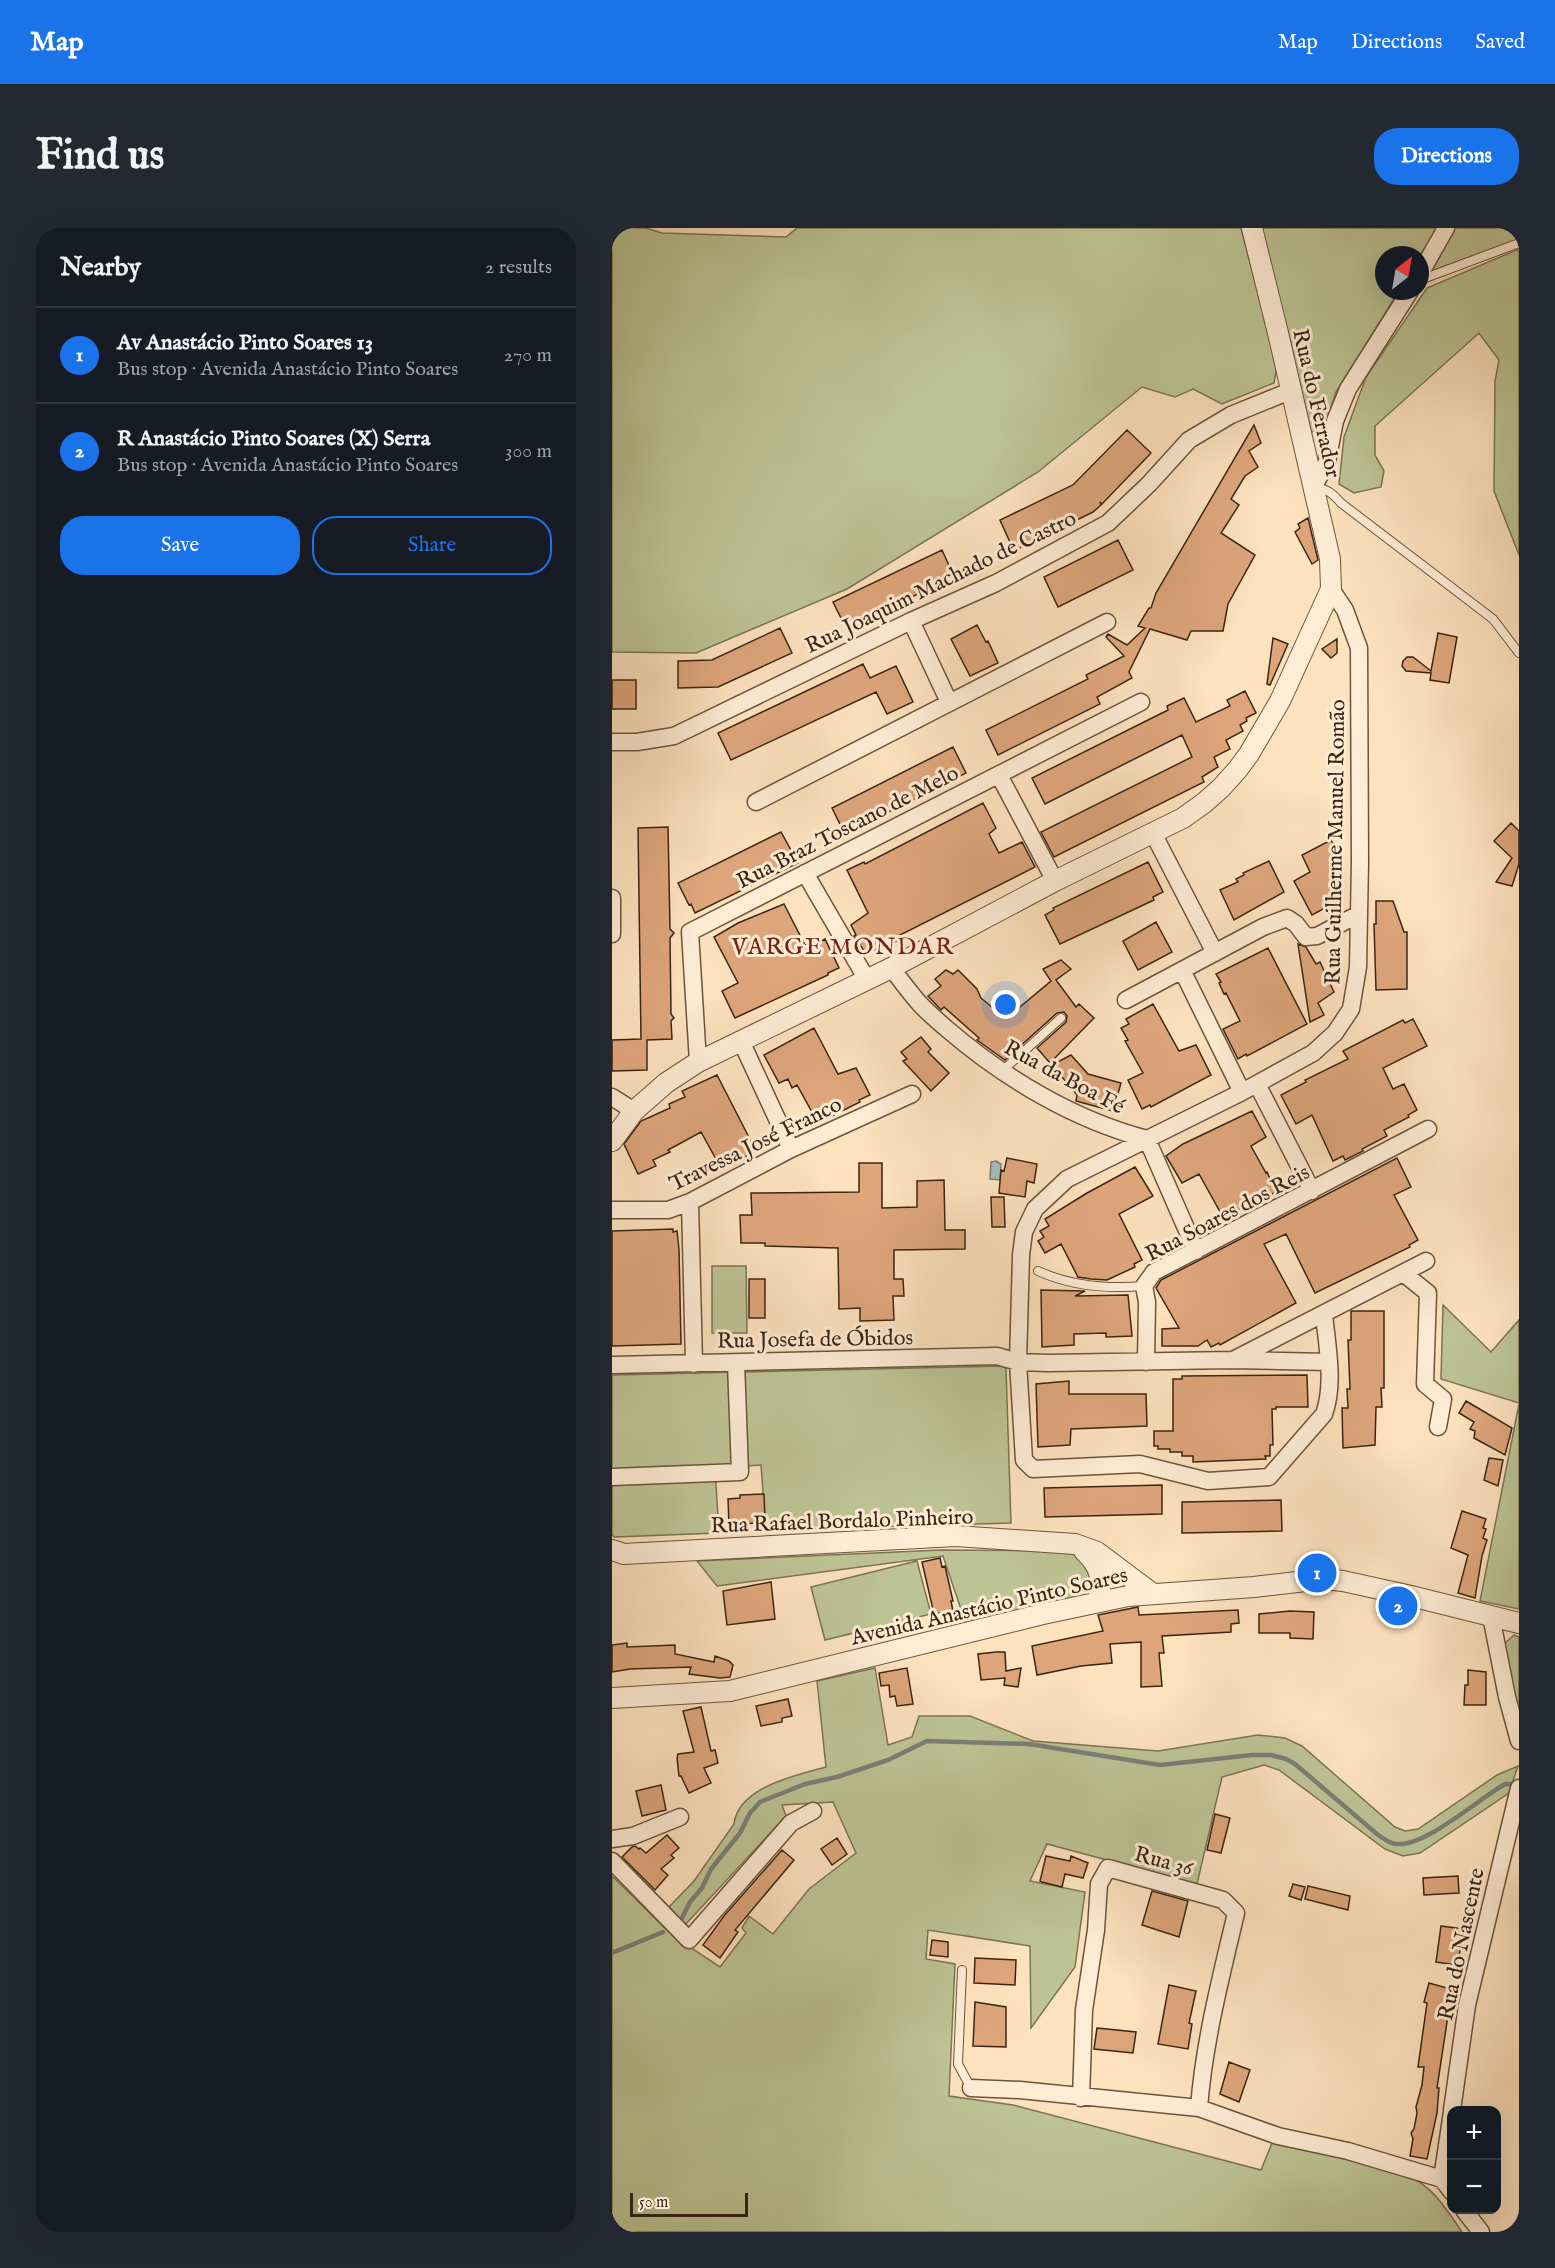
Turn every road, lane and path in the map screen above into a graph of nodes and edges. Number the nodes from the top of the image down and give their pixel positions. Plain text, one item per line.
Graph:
1 (1252, 228) edge
2 (1446, 228) edge
3 (1519, 243) edge
4 (1429, 258) edge
5 (1429, 277) edge
6 (1404, 300) edge
7 (1290, 391) junction
8 (1313, 488) junction
9 (1331, 589) junction
10 (911, 621) junction
11 (1107, 622) dead end
12 (1519, 653) edge
13 (949, 702) junction
14 (1141, 702) dead end
15 (612, 742) edge
16 (999, 775) junction
17 (756, 802) dead end
18 (1153, 833) junction
19 (805, 873) junction
20 (1055, 881) junction
21 (612, 898) edge
22 (1359, 914) junction
23 (612, 934) edge
24 (1215, 953) junction
25 (891, 968) junction
26 (1182, 970) junction
27 (866, 978) junction
28 (1125, 1000) dead end
29 (1061, 1018) dead end
30 (741, 1041) junction
31 (698, 1062) junction
32 (1002, 1071) junction
33 (1250, 1088) junction
34 (912, 1094) dead end
35 (612, 1097) edge
36 (634, 1111) junction
37 (1428, 1129) dead end
38 (1148, 1139) junction
39 (612, 1141) edge
40 (791, 1149) junction
41 (1312, 1191) junction
42 (690, 1202) junction
43 (612, 1210) edge
44 (1196, 1251) junction
45 (1426, 1261) dead end
46 (1038, 1271) dead end
47 (1403, 1273) junction
48 (1144, 1286) junction
49 (1324, 1314) junction
50 (1232, 1360) junction
51 (1018, 1362) junction
52 (1146, 1362) junction
53 (1328, 1362) junction
54 (736, 1363) junction
55 (694, 1364) junction
56 (612, 1365) edge
57 (1438, 1427) dead end
58 (612, 1477) edge
59 (1075, 1544) junction
60 (612, 1550) edge
61 (1118, 1567) junction
62 (1100, 1593) junction
63 (1153, 1594) junction
64 (1122, 1597) junction
65 (1491, 1617) junction
66 (1519, 1623) edge
67 (612, 1698) edge
68 (1519, 1741) edge
69 (1517, 1793) edge
70 (813, 1811) dead end
71 (681, 1817) dead end
72 (612, 1839) edge
73 (612, 1861) edge
74 (962, 1970) dead end
75 (971, 2088) joint
76 (1081, 2098) junction
77 (1453, 2106) edge
78 (1199, 2108) junction
79 (1447, 2186) edge
80 (1467, 2214) edge
81 (1480, 2232) edge

1 - 7 street, Rua do Ferrador
2 - 4 street
3 - 5 lane
6 - 8 street
7 - 8 street, Rua do Ferrador
7 - 10 street, Rua Joaquim Machado de Castro
8 - 9 street, Rua do Ferrador
8 - 12 lane
9 - 18 street
9 - 22 street, Rua Guilherme Manuel Romão
10 - 13 street
10 - 15 street, Rua Joaquim Machado de Castro
11 - 13 street
13 - 17 street
14 - 16 street, Rua Braz Toscano de Melo
16 - 19 street, Rua Braz Toscano de Melo
16 - 20 street
18 - 20 street
18 - 24 street
19 - 27 street
19 - 31 street, Rua Braz Toscano de Melo
20 - 25 street
21 - 23 street
22 - 24 street
22 - 33 street, Rua Guilherme Manuel Romão
24 - 26 street
25 - 27 street
25 - 32 street, Rua da Boa Fé
26 - 28 street
26 - 33 street
27 - 30 street
29 - 32 lane
30 - 31 street
30 - 40 street
31 - 36 street
32 - 38 street, Rua da Boa Fé
33 - 38 street, Rua Guilherme Manuel Romão
33 - 41 street
34 - 40 street, Travessa José Franco
35 - 36 street
36 - 39 street
37 - 41 street, Rua Soares dos Reis
38 - 44 street
38 - 51 street, Rua Guilherme Manuel Romão
40 - 42 street, Travessa José Franco
41 - 44 street, Rua Soares dos Reis
42 - 43 street, Travessa José Franco
42 - 55 street
44 - 48 street, Rua Soares dos Reis
45 - 47 street
46 - 48 lane, Rua Soares dos Reis
47 - 49 street
47 - 57 street
48 - 52 street
49 - 50 street
49 - 53 street
50 - 52 street, Rua Josefa de Óbidos
50 - 53 street, Rua Josefa de Óbidos
51 - 52 street, Rua Josefa de Óbidos
51 - 53 street, Rua Guilherme Manuel Romão
51 - 54 street, Rua Josefa de Óbidos
54 - 55 street, Rua Josefa de Óbidos
54 - 58 street
55 - 56 street, Rua Josefa de Óbidos
59 - 60 street, Rua Rafael Bordalo Pinheiro
59 - 61 street, Rua Rafael Bordalo Pinheiro
59 - 62 street
61 - 63 street, Rua Rafael Bordalo Pinheiro
61 - 64 street
62 - 64 street
62 - 67 street, Avenida Anastácio Pinto Soares
63 - 64 street, Avenida Anastácio Pinto Soares
63 - 65 street, Avenida Anastácio Pinto Soares
65 - 66 street, Avenida Anastácio Pinto Soares
65 - 68 street
69 - 77 street, Rua do Nascente
70 - 73 street
71 - 72 street
74 - 75 lane
75 - 76 street
76 - 78 street
76 - 78 street, Rua 36
78 - 79 street
80 - 81 street

